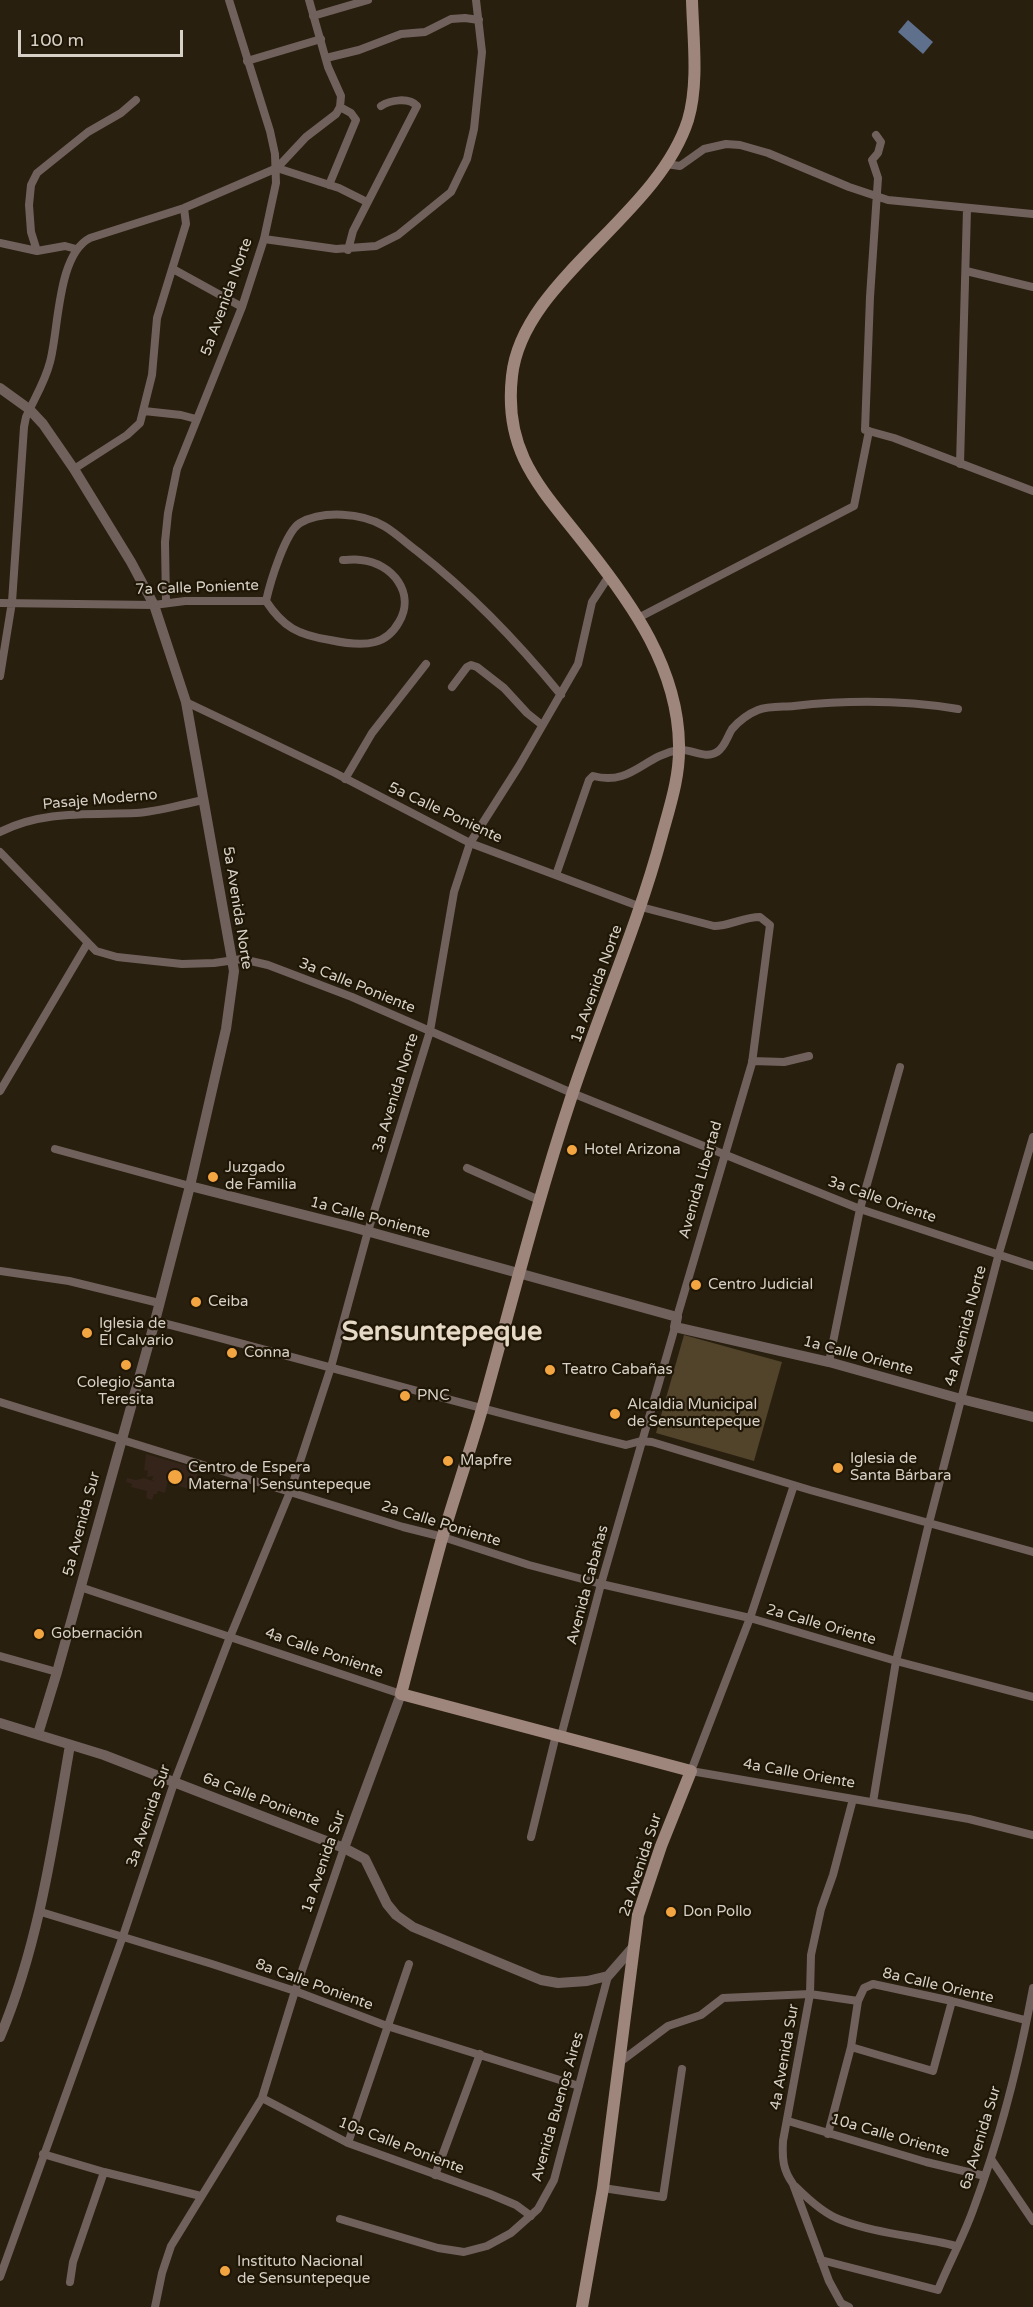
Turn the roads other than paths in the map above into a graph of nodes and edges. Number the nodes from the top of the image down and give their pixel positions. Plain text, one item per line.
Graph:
1 (229, 0) edge
2 (309, 0) edge
3 (368, 0) edge
4 (476, 0) edge
5 (693, 0) edge
6 (313, 16) junction
7 (479, 20) junction
8 (321, 39) junction
9 (326, 58) junction
10 (247, 61) junction
11 (136, 100) dead end
12 (381, 106) dead end
13 (340, 107) junction
14 (876, 135) dead end
15 (666, 164) junction
16 (277, 168) junction
17 (329, 185) junction
18 (876, 197) junction
19 (367, 202) junction
20 (184, 208) junction
21 (967, 209) junction
22 (1033, 214) edge
23 (264, 239) junction
24 (0, 243) edge
25 (76, 249) junction
26 (348, 250) junction
27 (37, 251) junction
28 (173, 269) junction
29 (966, 270) junction
30 (1033, 287) edge
31 (242, 307) junction
32 (0, 388) edge
33 (29, 409) junction
34 (144, 411) junction
35 (196, 419) junction
36 (869, 431) junction
37 (960, 464) junction
38 (74, 469) junction
39 (1033, 491) edge
40 (343, 560) dead end
41 (609, 576) junction
42 (266, 601) junction
43 (12, 602) junction
44 (0, 603) edge
45 (166, 603) junction
46 (154, 605) junction
47 (638, 618) junction
48 (426, 664) dead end
49 (0, 676) edge
50 (452, 687) dead end
51 (561, 695) junction
52 (186, 702) junction
53 (958, 709) dead end
54 (542, 725) junction
55 (679, 749) junction
56 (345, 779) junction
57 (204, 800) junction
58 (0, 832) edge
59 (470, 843) junction
60 (0, 852) edge
61 (556, 875) junction
62 (641, 907) junction
63 (770, 925) joint
64 (87, 944) junction
65 (231, 960) junction
66 (430, 1031) junction
67 (808, 1056) dead end
68 (752, 1061) junction
69 (900, 1067) dead end
70 (0, 1091) edge
71 (572, 1093) junction
72 (1033, 1137) edge
73 (56, 1149) dead end
74 (724, 1154) junction
75 (467, 1168) dead end
76 (190, 1186) junction
77 (539, 1200) junction
78 (860, 1209) junction
79 (368, 1232) junction
80 (999, 1253) junction
81 (1033, 1266) edge
82 (0, 1271) edge
83 (517, 1274) junction
84 (159, 1303) junction
85 (155, 1322) junction
86 (676, 1322) junction
87 (829, 1362) junction
88 (331, 1367) junction
89 (961, 1399) junction
90 (0, 1402) edge
91 (482, 1410) junction
92 (1033, 1416) edge
93 (120, 1441) junction
94 (642, 1441) junction
95 (794, 1485) junction
96 (290, 1492) junction
97 (928, 1523) junction
98 (443, 1537) junction
99 (1033, 1552) edge
100 (601, 1584) junction
101 (80, 1587) junction
102 (750, 1618) junction
103 (230, 1637) junction
104 (0, 1656) edge
105 (896, 1661) junction
106 (57, 1672) junction
107 (400, 1694) junction
108 (1033, 1697) edge
109 (0, 1723) edge
110 (38, 1734) junction
111 (559, 1736) junction
112 (70, 1745) junction
113 (691, 1771) junction
114 (174, 1783) junction
115 (853, 1799) junction
116 (873, 1802) junction
117 (1033, 1835) edge
118 (531, 1837) dead end
119 (344, 1848) junction
120 (40, 1912) junction
121 (123, 1936) junction
122 (635, 1945) junction
123 (408, 1964) dead end
124 (608, 1976) junction
125 (295, 1991) junction
126 (1033, 1992) edge
127 (810, 1994) junction
128 (858, 2001) junction
129 (952, 2001) junction
130 (1025, 2020) junction
131 (387, 2026) junction
132 (0, 2037) edge
133 (851, 2047) junction
134 (480, 2054) junction
135 (620, 2062) junction
136 (682, 2069) dead end
137 (579, 2086) junction
138 (262, 2098) junction
139 (788, 2121) junction
140 (828, 2134) junction
141 (348, 2143) junction
142 (43, 2154) junction
143 (991, 2159) junction
144 (104, 2172) junction
145 (435, 2175) junction
146 (985, 2176) junction
147 (794, 2184) junction
148 (603, 2188) junction
149 (201, 2196) junction
150 (531, 2216) junction
151 (340, 2219) dead end
152 (1033, 2221) edge
153 (956, 2246) junction
154 (821, 2260) junction
155 (0, 2277) edge
156 (70, 2282) dead end
157 (155, 2307) edge
158 (582, 2307) edge
159 (849, 2307) edge

1 - 10 street, 5a Avenida Norte
2 - 6 street
3 - 6 street
4 - 7 street
5 - 15 main road, 1a Avenida Norte
6 - 8 street
7 - 9 street
7 - 26 street
8 - 9 street
8 - 10 street
9 - 13 street
10 - 16 street, 5a Avenida Norte
11 - 27 street
12 - 19 street
13 - 16 street
13 - 17 street
14 - 18 street
15 - 18 street
15 - 41 main road, 1a Avenida Norte
16 - 17 street
16 - 20 street
16 - 23 street, 5a Avenida Norte
17 - 19 street
18 - 21 street
18 - 36 street
19 - 26 street
20 - 25 street
20 - 28 street
21 - 22 street
21 - 29 street
23 - 26 street
23 - 31 street, 5a Avenida Norte
24 - 27 street
25 - 27 street
25 - 33 street
28 - 31 street
28 - 34 street
29 - 30 street
29 - 37 street
31 - 35 street, 5a Avenida Norte
32 - 33 street, 5a Avenida Norte
33 - 38 street, 5a Avenida Norte
33 - 43 street
34 - 35 street
34 - 38 street
35 - 45 street, 5a Avenida Norte
36 - 37 street
36 - 47 street
37 - 39 street
38 - 46 street, 5a Avenida Norte
40 - 42 street
41 - 47 main road, 1a Avenida Norte
41 - 51 street
42 - 45 street, 7a Calle Poniente
42 - 51 street, 7a Calle Poniente
43 - 44 street, 7a Calle Poniente
43 - 46 street, 7a Calle Poniente
43 - 49 street
45 - 46 street, 7a Calle Poniente
46 - 52 street, 5a Avenida Norte
47 - 55 main road, 1a Avenida Norte
48 - 56 street
50 - 54 street
51 - 54 street, 3a Avenida Norte
52 - 56 street, 5a Calle Poniente
52 - 57 street, 5a Avenida Norte
53 - 55 street
54 - 59 street, 3a Avenida Norte
55 - 61 street
55 - 62 main road, 1a Avenida Norte
56 - 59 street, 5a Calle Poniente
57 - 58 street, Pasaje Moderno
57 - 65 street, 5a Avenida Norte
59 - 61 street, 5a Calle Poniente
59 - 66 street, 3a Avenida Norte
60 - 64 street, 3a Calle Poniente
61 - 62 street, 5a Calle Poniente
62 - 63 street, 5a Calle Poniente
62 - 71 main road, 1a Avenida Norte
63 - 68 street, Avenida Libertad
64 - 65 street, 3a Calle Poniente
64 - 70 street
65 - 66 street, 3a Calle Poniente
65 - 76 street, 5a Avenida Norte
66 - 71 street, 3a Calle Poniente
66 - 79 street, 3a Avenida Norte
67 - 68 street
68 - 74 street, Avenida Libertad
69 - 78 street
71 - 74 street, 3a Calle Poniente
71 - 77 main road, 1a Avenida Norte
72 - 80 street, 4a Avenida Norte
73 - 76 street, 1a Calle Poniente
74 - 78 street, 3a Calle Oriente
74 - 86 street, Avenida Libertad
75 - 77 street
76 - 79 street, 1a Calle Poniente
76 - 84 street, 5a Avenida Norte
77 - 83 main road, 1a Avenida Norte
78 - 80 street, 3a Calle Oriente
78 - 87 street
79 - 83 street, 1a Calle Poniente
79 - 88 street, 3a Avenida Norte
80 - 81 street, 3a Calle Oriente
80 - 89 street, 4a Avenida Norte
82 - 84 street
83 - 86 street, 1a Calle Poniente
83 - 91 main road, 1a Avenida Norte
84 - 85 street, 5a Avenida Norte
85 - 88 street
85 - 93 street, 5a Avenida Sur
86 - 87 street, 1a Calle Oriente
86 - 94 street, Avenida Libertad
87 - 89 street, 1a Calle Oriente
88 - 91 street
88 - 96 street, 3a Avenida Sur
89 - 92 street, 1a Calle Oriente
89 - 97 street, 4a Avenida Norte
90 - 93 street, 2a Calle Poniente
91 - 94 street
91 - 98 main road, 1a Avenida Sur
93 - 96 street, 2a Calle Poniente
93 - 101 street, 5a Avenida Sur
94 - 95 street
94 - 100 street, Avenida Cabañas
95 - 97 street
95 - 102 street, 2a Avenida Sur
96 - 98 street, 2a Calle Poniente
96 - 103 street, 3a Avenida Sur
97 - 99 street
97 - 105 street
98 - 100 street, 2a Calle Poniente
98 - 107 main road, 1a Avenida Sur
100 - 102 street, 2a Calle Oriente
100 - 111 street, Avenida Cabañas
101 - 103 street, 4a Calle Poniente
101 - 106 street, 5a Avenida Sur
102 - 105 street, 2a Calle Oriente
102 - 113 street, 2a Avenida Sur
103 - 107 street, 4a Calle Poniente
103 - 114 street, 3a Avenida Sur
104 - 106 street
105 - 108 street, 2a Calle Oriente
105 - 116 street
106 - 110 street, 5a Avenida Sur
107 - 111 main road, 4a Calle Poniente
107 - 119 street, 1a Avenida Sur
109 - 110 street, 6a Calle Poniente
110 - 112 street, 6a Calle Poniente
111 - 113 main road, 4a Calle Oriente
111 - 118 street, Avenida Cabañas
112 - 114 street, 6a Calle Poniente
112 - 120 street
113 - 115 street, 4a Calle Oriente
113 - 122 main road, 2a Avenida Sur
114 - 119 street, 6a Calle Poniente
114 - 121 street, 3a Avenida Sur
115 - 116 street, 4a Calle Oriente
115 - 127 street, 4a Avenida Sur
116 - 117 street, 4a Calle Oriente
119 - 124 street, 6a Calle Poniente
119 - 125 street, 1a Avenida Sur
120 - 121 street, 8a Calle Poniente
120 - 132 street
121 - 125 street, 8a Calle Poniente
121 - 142 street, 3a Avenida Sur
122 - 124 street
122 - 135 main road, 2a Avenida Sur
123 - 131 street
124 - 137 street, Avenida Buenos Aires
125 - 131 street, 8a Calle Poniente
125 - 138 street, 1a Avenida Sur
126 - 130 street, 6a Avenida Sur
127 - 128 street
127 - 135 street
127 - 139 street, 4a Avenida Sur
128 - 129 street, 8a Calle Oriente
128 - 133 street
129 - 130 street, 8a Calle Oriente
129 - 133 street
130 - 143 street, 6a Avenida Sur
131 - 134 street, 8a Calle Poniente
131 - 141 street
133 - 140 street
134 - 137 street, 8a Calle Poniente
134 - 145 street
135 - 148 main road, 2a Avenida Sur
136 - 148 street
137 - 150 street, Avenida Buenos Aires
138 - 141 street, 10a Calle Poniente
138 - 149 street, 1a Avenida Sur
139 - 140 street, 10a Calle Oriente
139 - 147 street, 4a Avenida Sur
140 - 146 street, 10a Calle Oriente
141 - 145 street, 10a Calle Poniente
142 - 144 street
142 - 155 street, 3a Avenida Sur
143 - 146 street, 6a Avenida Sur
143 - 152 street
144 - 149 street
144 - 156 street
145 - 150 street, 10a Calle Poniente
146 - 153 street, 6a Avenida Sur
147 - 153 street
147 - 154 street, 4a Avenida Sur
148 - 158 main road, 2a Avenida Sur
149 - 157 street, 1a Avenida Sur
150 - 151 street, Avenida Buenos Aires
153 - 154 street, 6a Avenida Sur
154 - 159 street, 4a Avenida Sur

